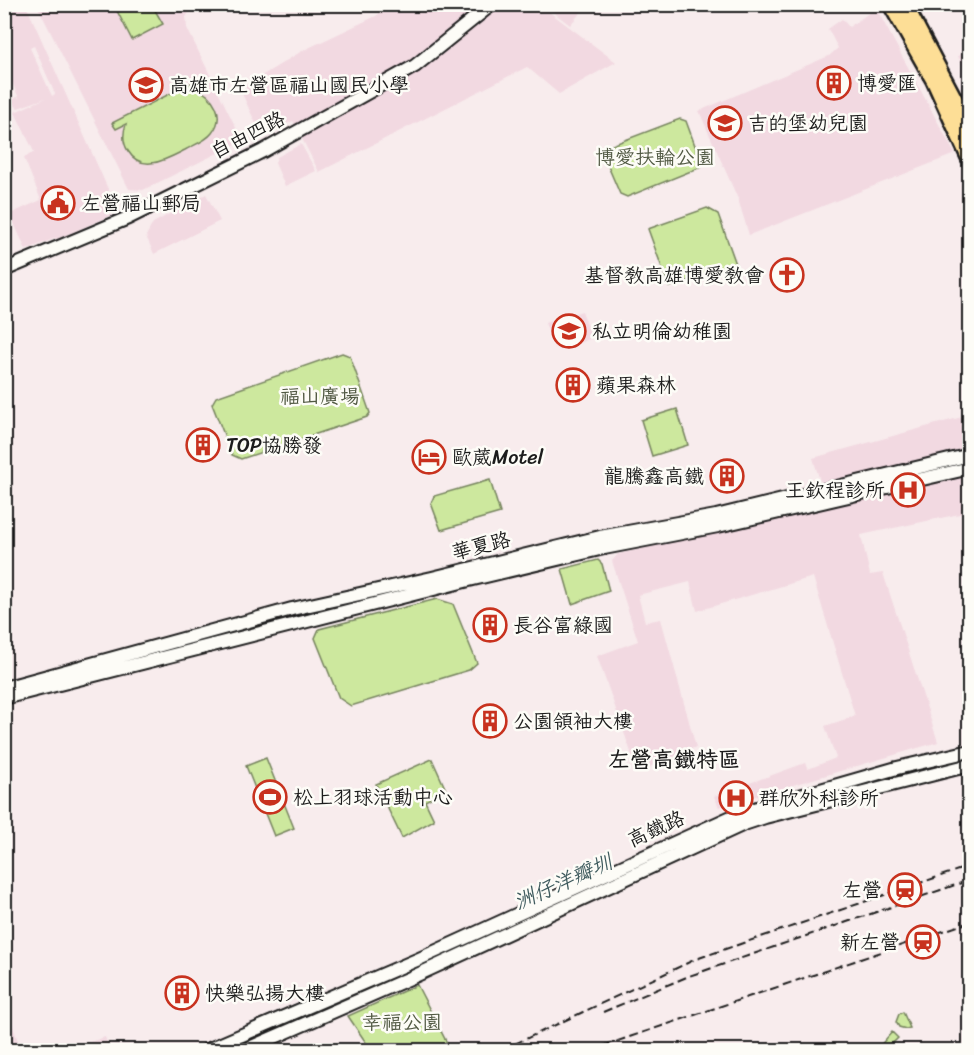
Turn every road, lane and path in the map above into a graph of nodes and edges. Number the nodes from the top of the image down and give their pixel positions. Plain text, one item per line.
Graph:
1 (492, 4) edge
2 (891, 4) edge
3 (904, 4) edge
4 (969, 129) edge
5 (969, 159) edge
6 (4, 270) edge
7 (969, 455) edge
8 (969, 468) edge
9 (4, 688) edge
10 (4, 698) edge
11 (969, 751) edge
12 (969, 765) edge
13 (207, 1050) edge
14 (245, 1050) edge

1 - 6 street, 自由四路
2 - 5 highway, bridge
3 - 4 highway, bridge
7 - 9 street, 華夏路
8 - 10 street, 華夏路
11 - 13 street, 高鐵路
12 - 14 street, 高鐵路

